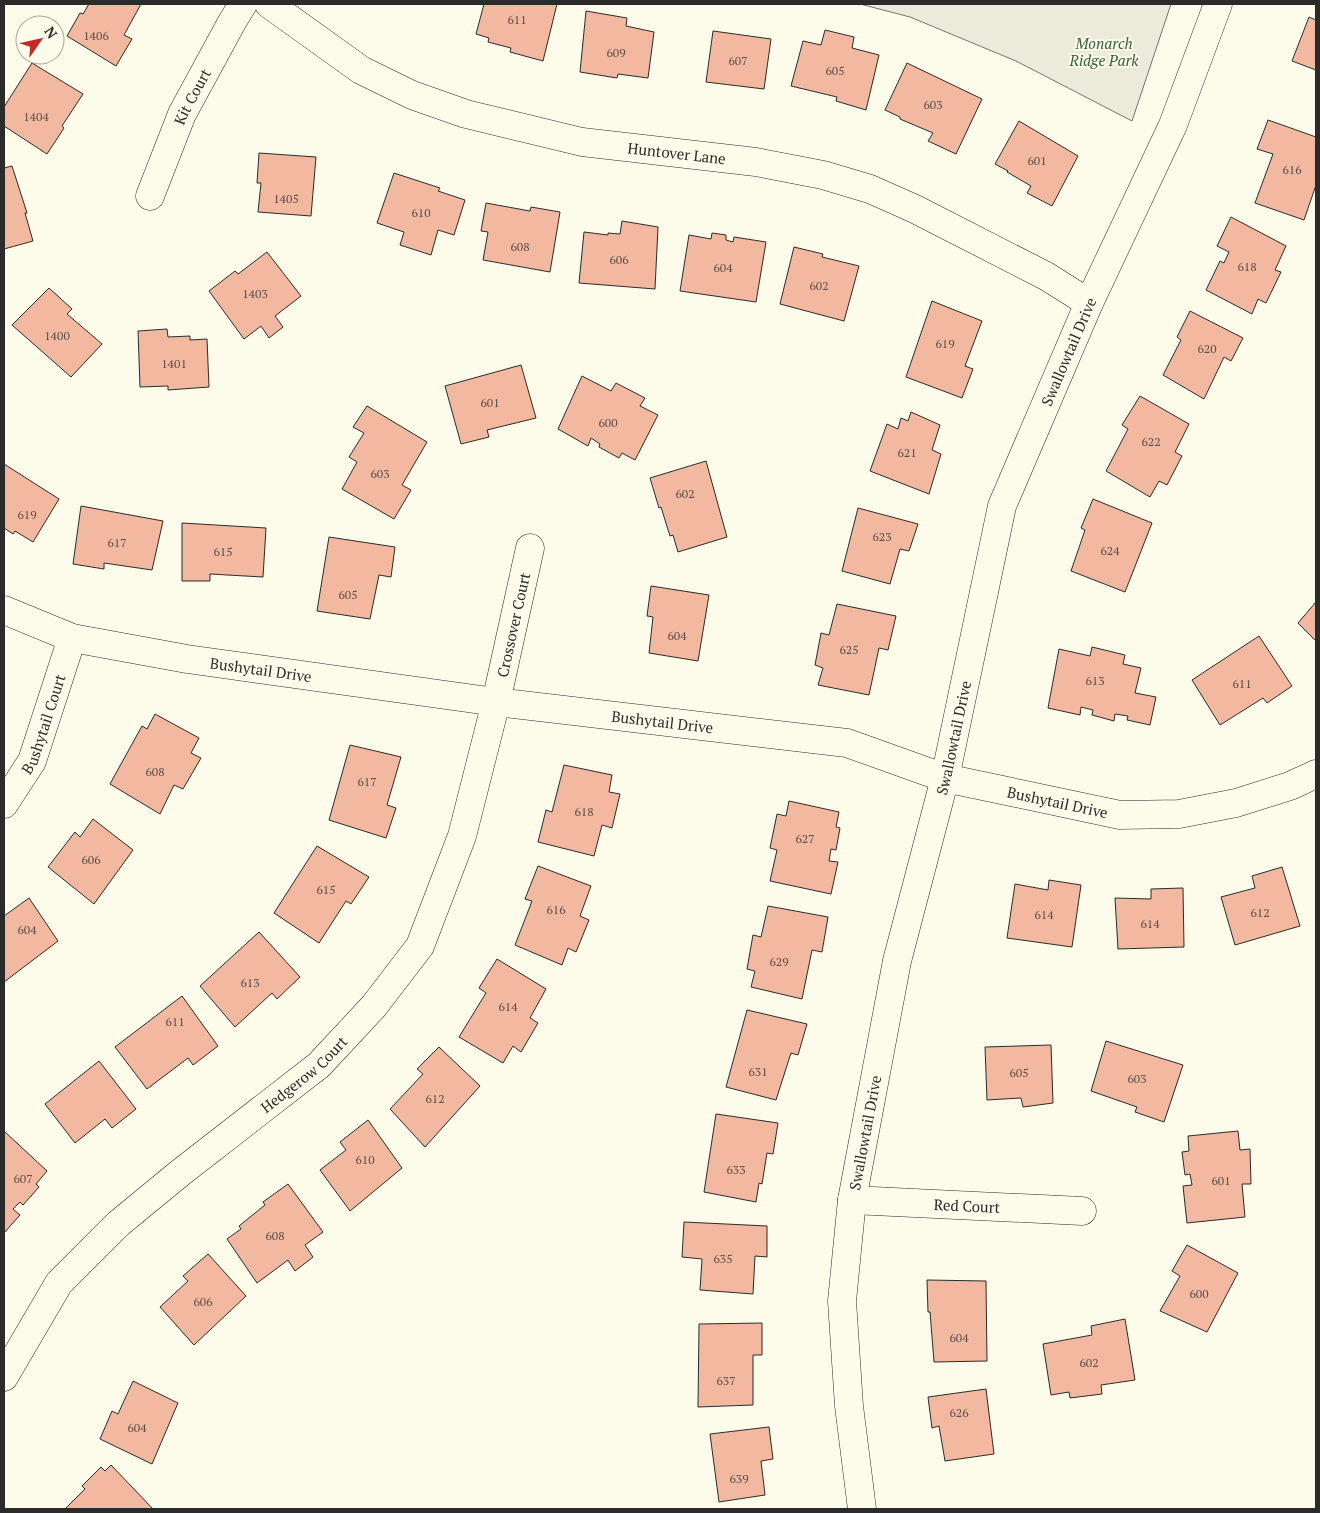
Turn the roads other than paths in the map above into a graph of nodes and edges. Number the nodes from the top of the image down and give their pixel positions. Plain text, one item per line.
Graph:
1 (243, 4) edge
2 (269, 4) edge
3 (1218, 4) edge
4 (150, 196) dead end
5 (1089, 303) junction
6 (530, 548) dead end
7 (4, 610) edge
8 (72, 638) junction
9 (496, 702) junction
10 (1316, 774) edge
11 (945, 778) junction
12 (4, 804) edge
13 (852, 1200) junction
14 (1082, 1211) dead end
15 (4, 1377) edge
16 (862, 1509) edge

1 - 4 street, Kit Court
2 - 5 street, Huntover Lane
3 - 5 street, Swallowtail Drive
5 - 11 street, Swallowtail Drive
6 - 9 street, Crossover Court
7 - 8 street, Bushytail Drive
8 - 9 street, Bushytail Drive
8 - 12 street, Bushytail Court
9 - 11 street, Bushytail Drive
9 - 15 street, Hedgerow Court
10 - 11 street, Bushytail Drive
11 - 13 street, Swallowtail Drive
13 - 14 street, Red Court
13 - 16 street, Swallowtail Drive

